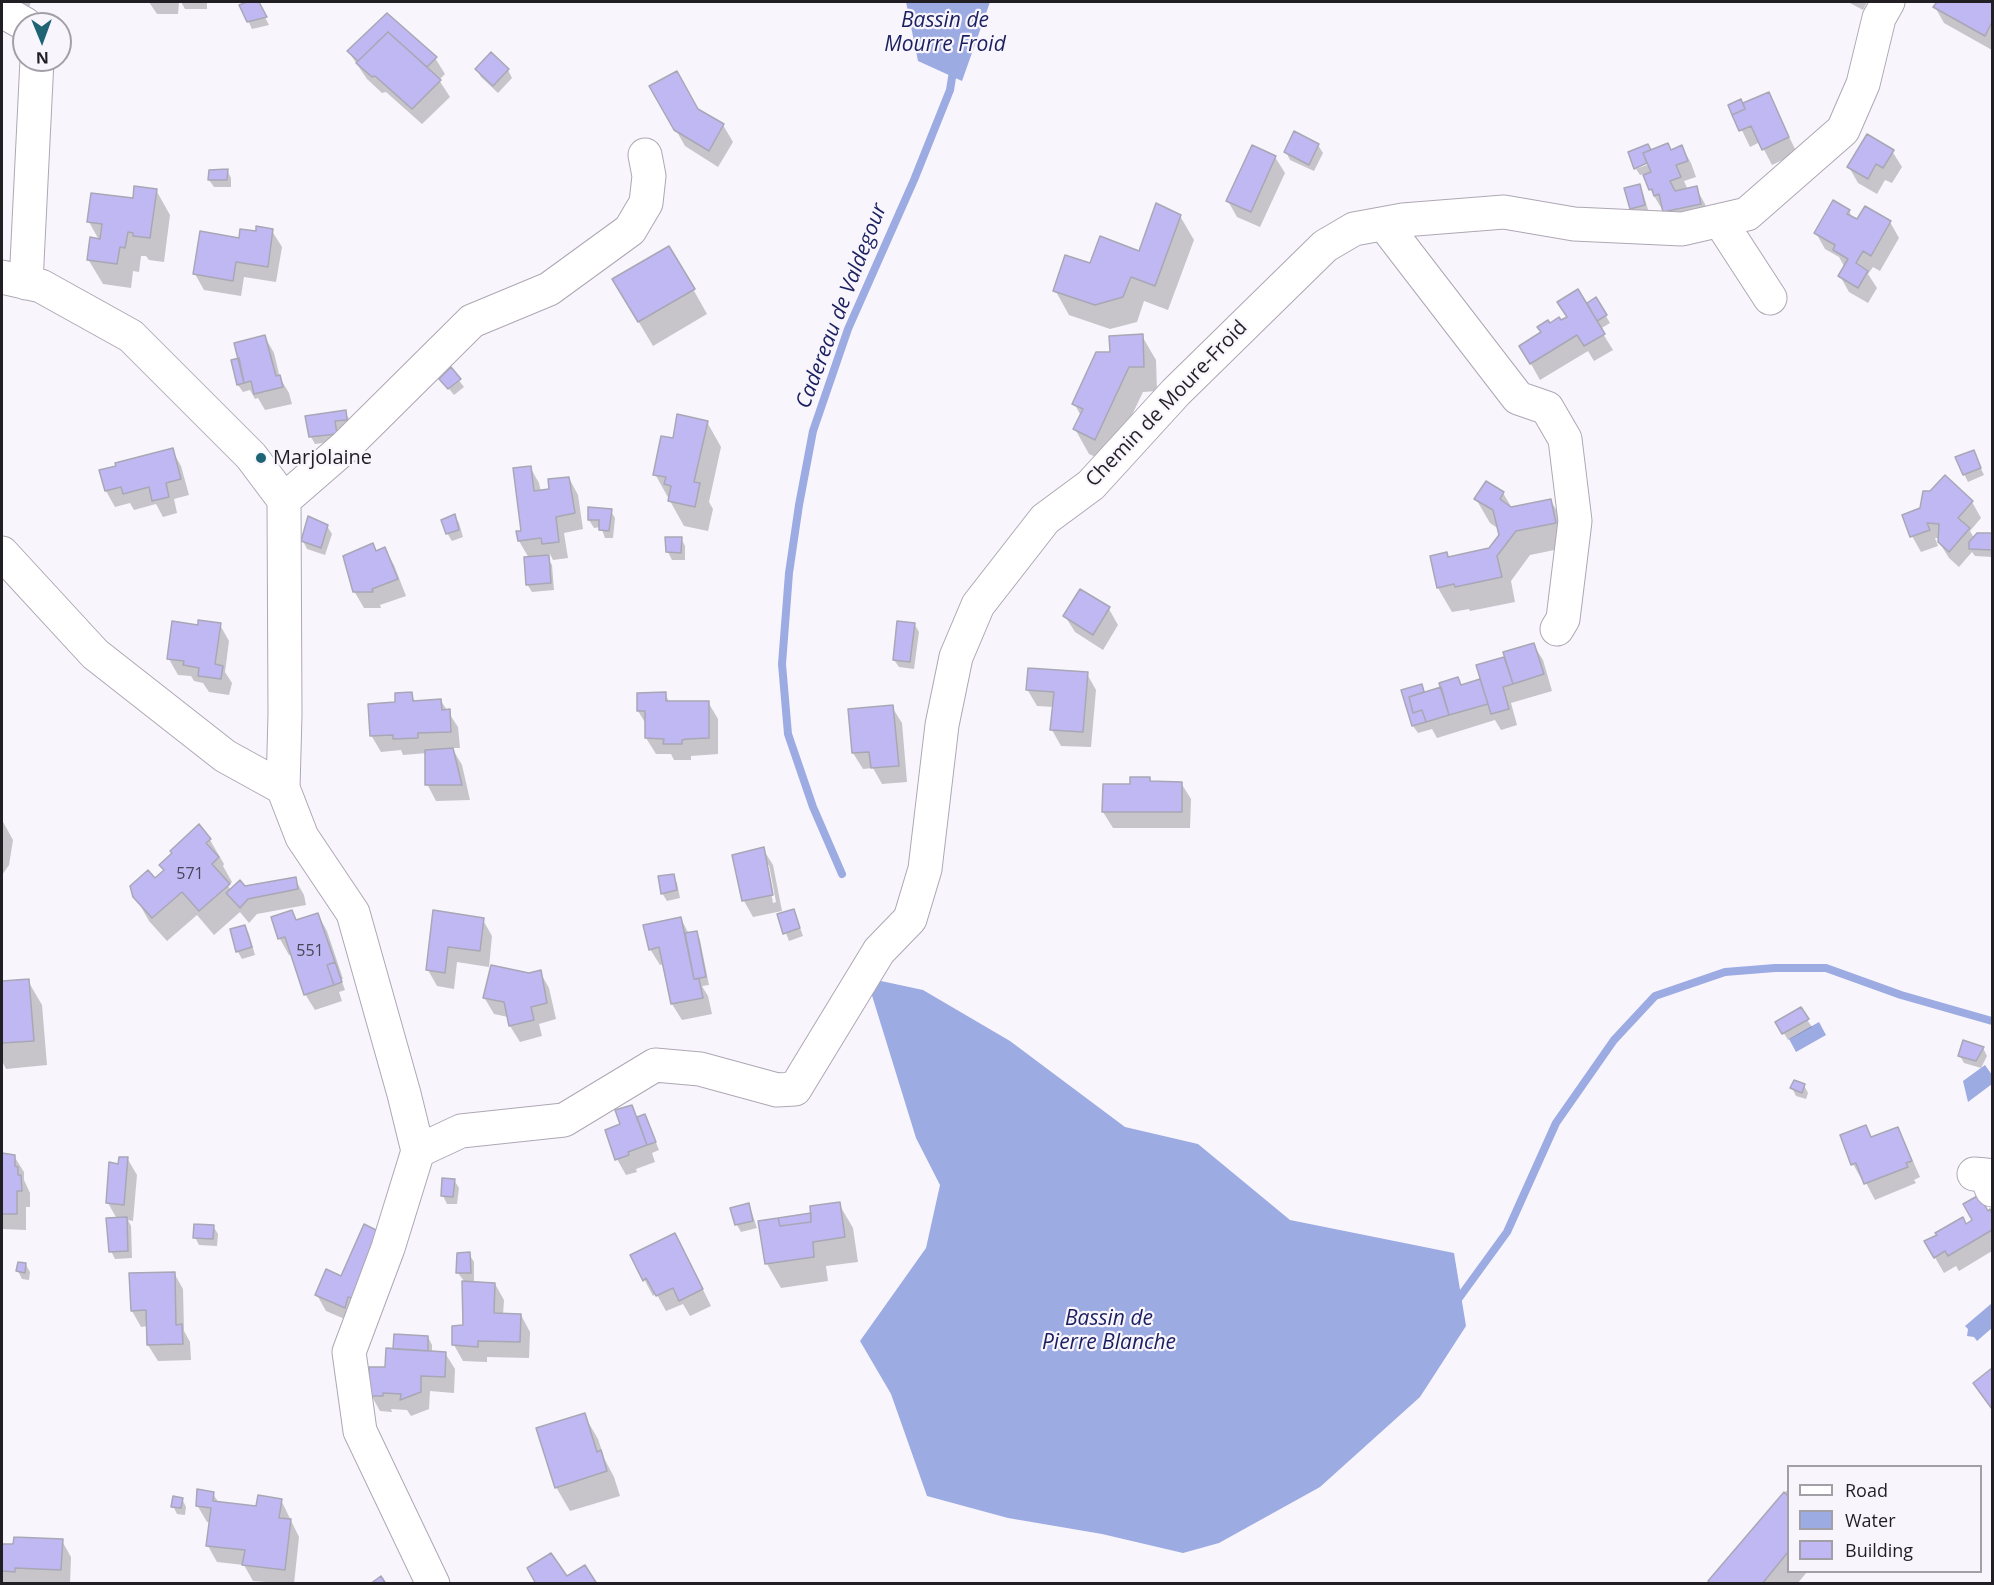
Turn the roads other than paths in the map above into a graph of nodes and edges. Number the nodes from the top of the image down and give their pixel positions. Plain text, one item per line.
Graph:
1 (1888, 2) edge
2 (36, 72) edge
3 (645, 155) dead end
4 (1720, 221) junction
5 (1384, 224) junction
6 (14, 280) edge
7 (1770, 298) dead end
8 (284, 500) junction
9 (2, 553) edge
10 (1557, 629) dead end
11 (283, 788) junction
12 (418, 1151) junction
13 (433, 1584) edge

1 - 4 street, Chemin de Moure-Froid
2 - 6 street
3 - 8 street
4 - 5 street, Chemin de Moure-Froid
4 - 7 street
5 - 10 street
5 - 12 street, Chemin de Moure-Froid
6 - 8 street
8 - 11 street
9 - 11 street
11 - 12 street
12 - 13 street

